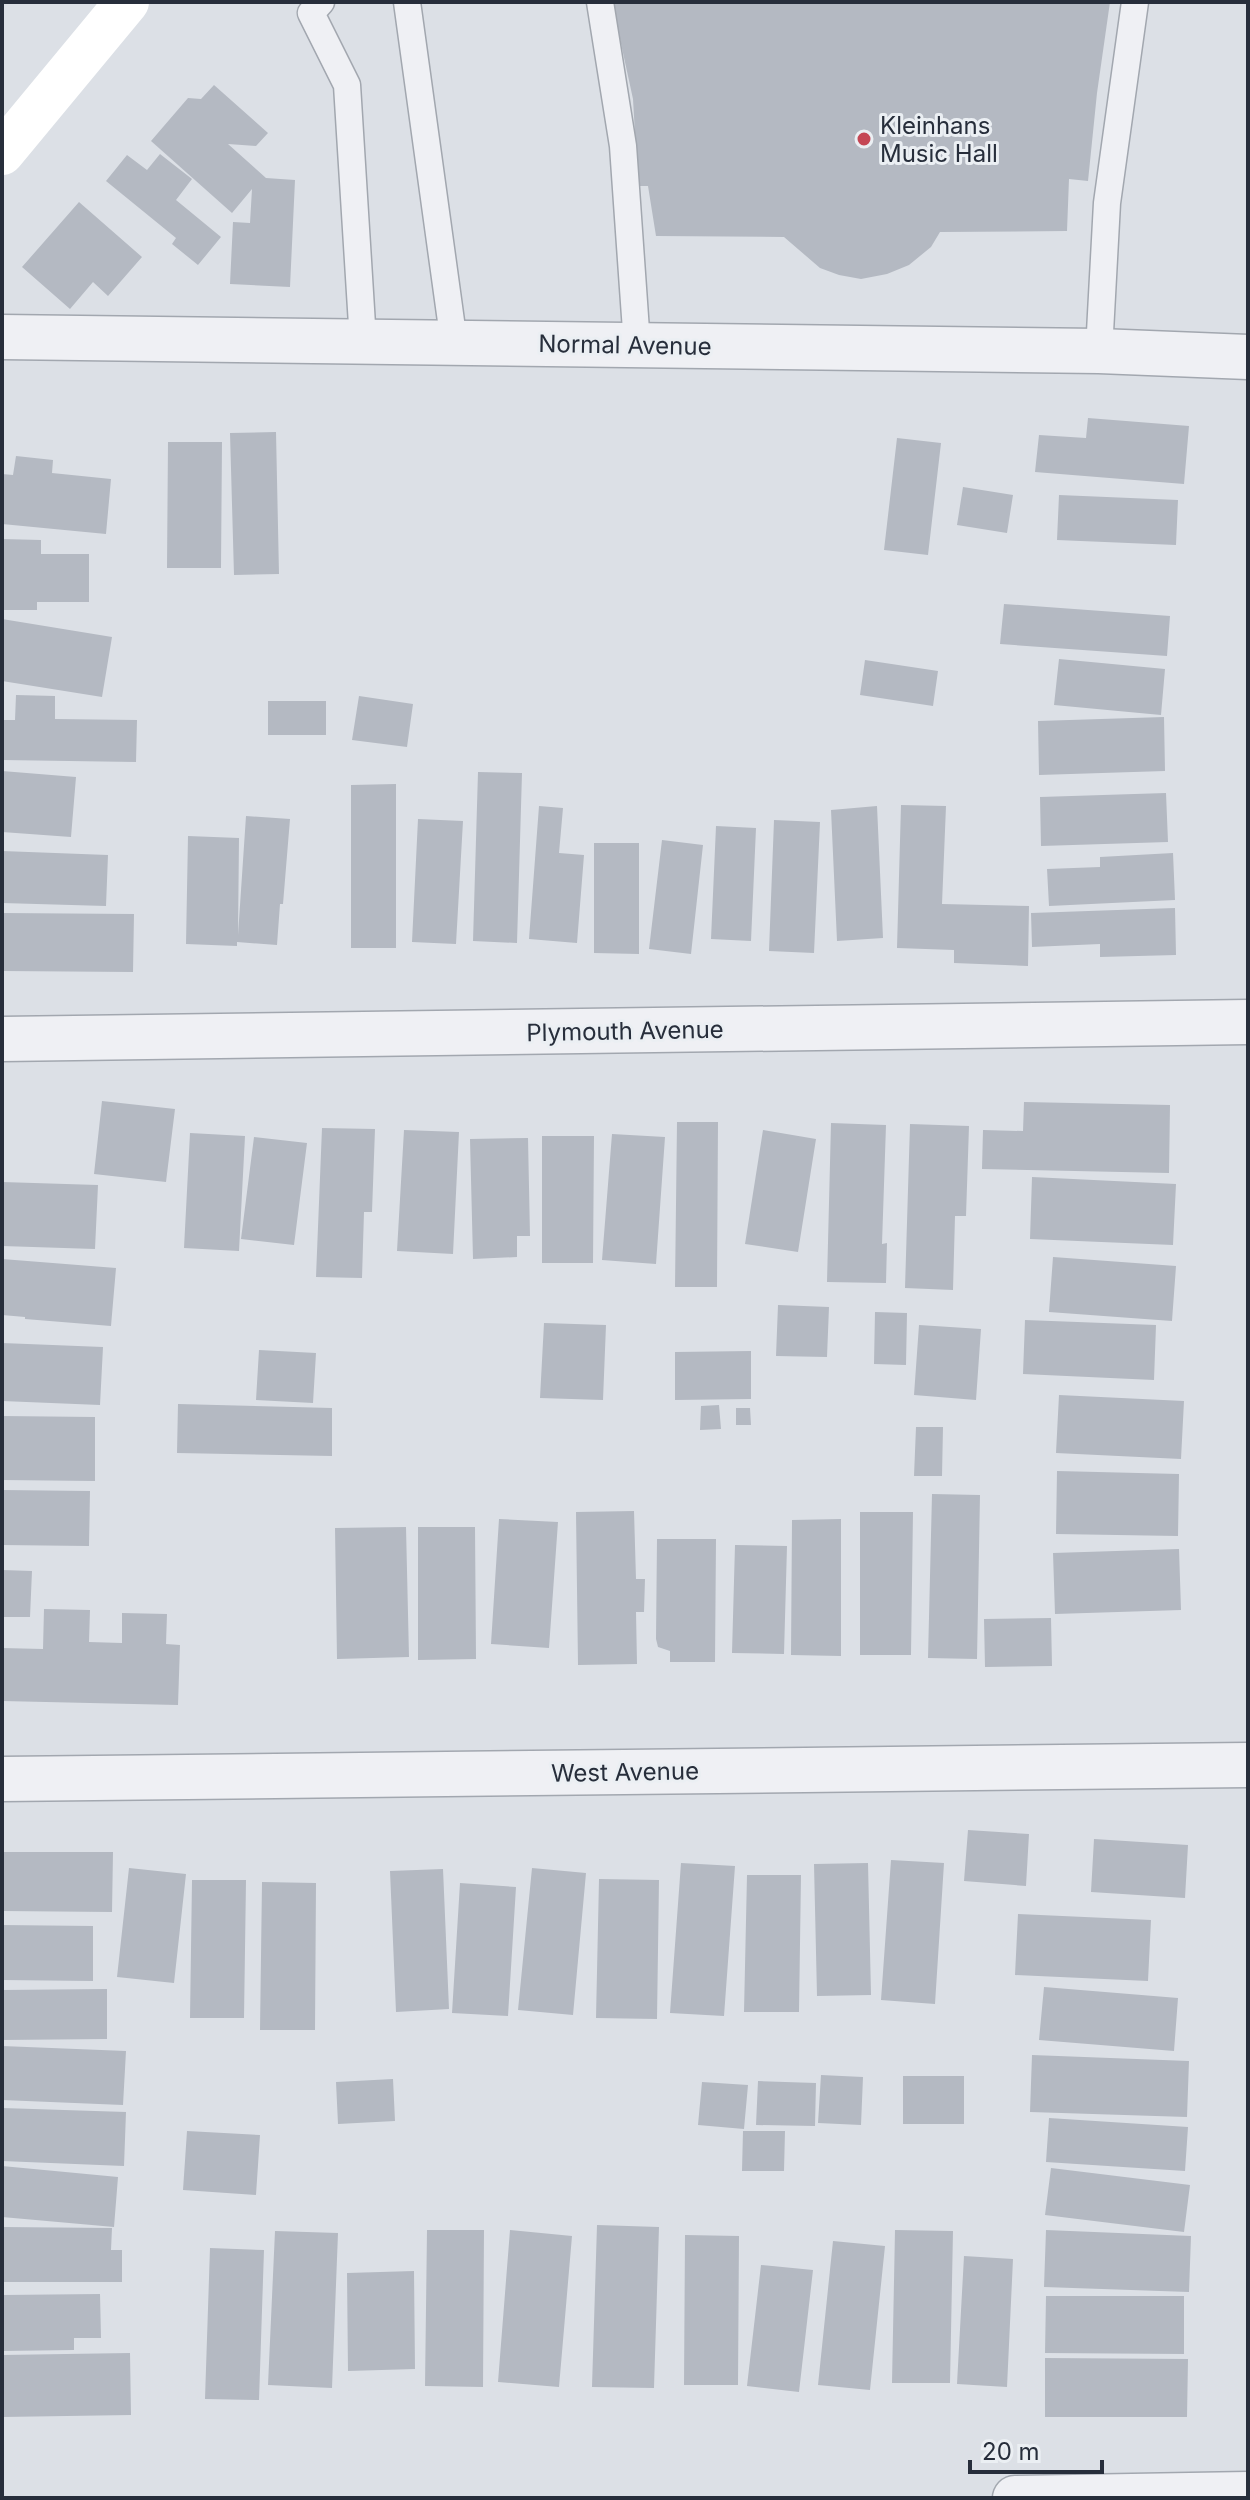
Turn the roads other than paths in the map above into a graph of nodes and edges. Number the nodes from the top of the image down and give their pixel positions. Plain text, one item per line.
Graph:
1 (127, 2) edge
2 (321, 2) edge
3 (407, 2) edge
4 (600, 2) edge
5 (1135, 2) edge
6 (2, 153) edge
7 (2, 337) edge
8 (363, 341) junction
9 (454, 343) junction
10 (637, 345) junction
11 (1099, 351) junction
12 (1248, 357) edge
13 (1248, 1022) edge
14 (2, 1039) edge
15 (1248, 1765) edge
16 (2, 1779) edge
17 (1248, 2494) edge
18 (1015, 2498) edge

1 - 6 street
2 - 8 lane
3 - 9 lane
4 - 10 lane
5 - 11 lane
7 - 8 street, Normal Avenue
8 - 9 street, Normal Avenue
9 - 10 street, Normal Avenue
10 - 11 street, Normal Avenue
11 - 12 street, Normal Avenue
13 - 14 street, Plymouth Avenue
15 - 16 street, West Avenue
17 - 18 street

